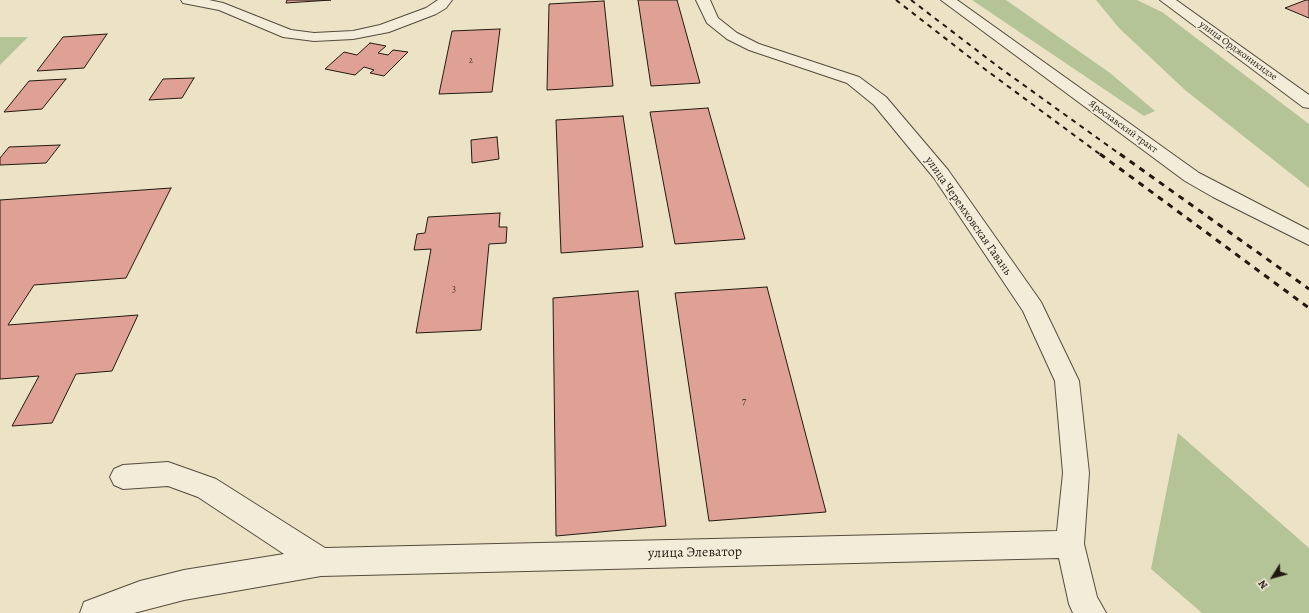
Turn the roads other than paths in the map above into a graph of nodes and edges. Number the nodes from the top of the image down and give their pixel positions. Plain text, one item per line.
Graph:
1 (188, 0) edge
2 (445, 0) edge
3 (703, 0) edge
4 (948, 0) edge
5 (1167, 0) edge
6 (1309, 103) edge
7 (1309, 238) edge
8 (123, 477) dead end
9 (1070, 544) junction
10 (321, 562) junction
11 (95, 613) edge
12 (1091, 613) edge

1 - 2 street
3 - 9 street, улица Черемховская Гавань
4 - 7 street, Ярославский тракт
5 - 6 street, улица Орджоникидзе
8 - 10 street
9 - 10 street, улица Элеватор
9 - 12 street, улица Черемховская Гавань
10 - 11 street, улица Элеватор

